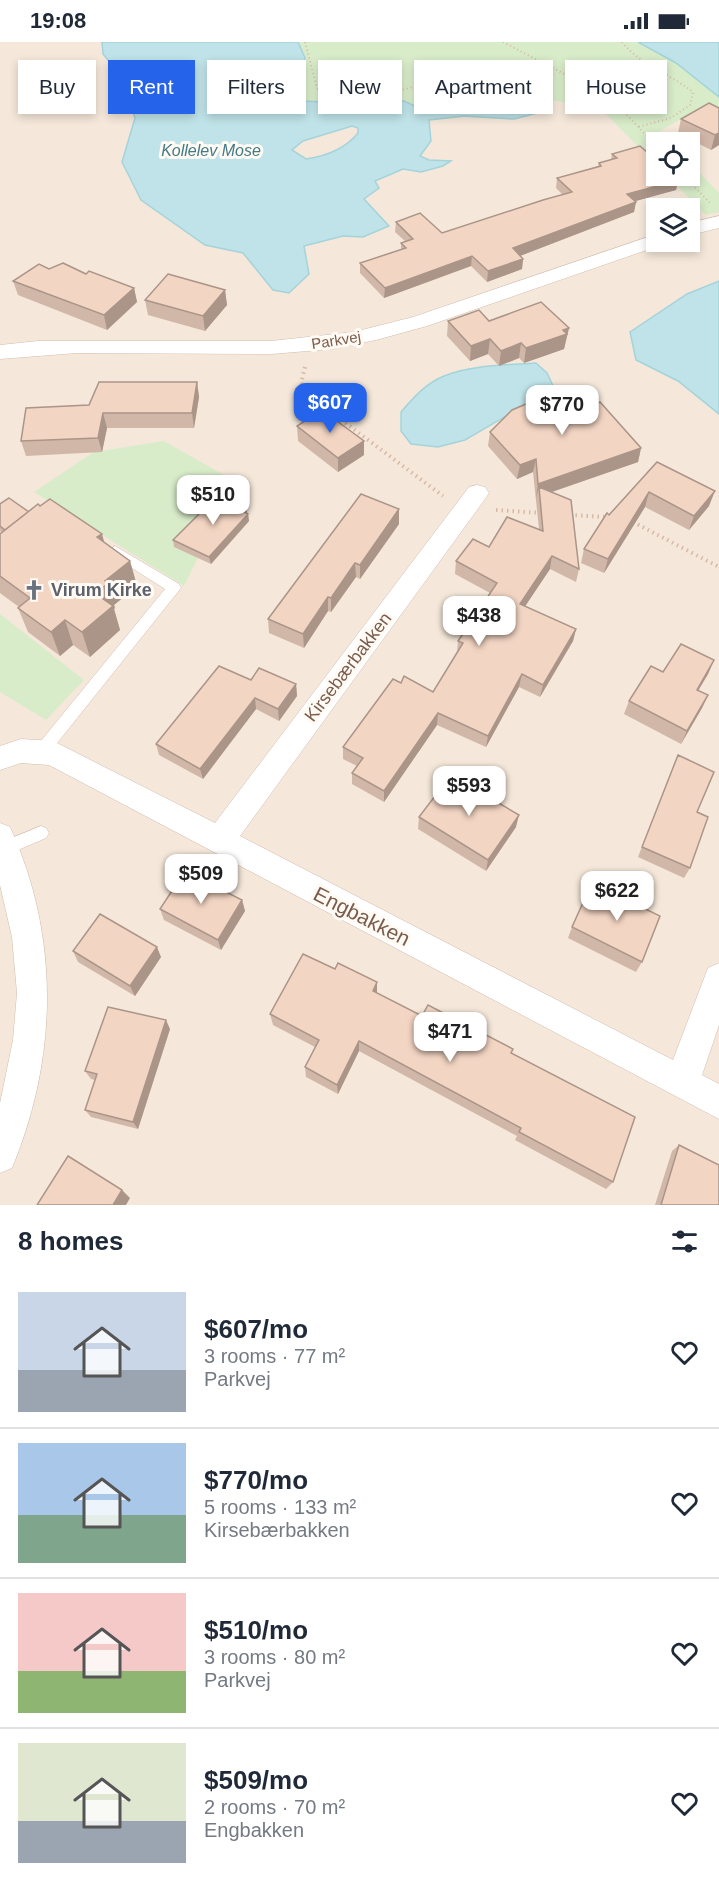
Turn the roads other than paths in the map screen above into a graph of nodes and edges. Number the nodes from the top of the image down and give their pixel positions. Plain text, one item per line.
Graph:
1 (716, 214) edge
2 (700, 223) edge
3 (646, 244) edge
4 (0, 352) edge
5 (477, 493) dead end
6 (105, 545) edge
7 (41, 752) junction
8 (0, 758) edge
9 (41, 833) dead end
10 (219, 841) junction
11 (2, 842) edge
12 (719, 979) edge
13 (682, 1083) junction
14 (719, 1102) edge
15 (0, 1156) edge

1 - 2 street
3 - 4 street, Parkvej
5 - 10 street, Kirsebærbakken
6 - 7 lane
7 - 8 street, Engbakken
7 - 10 street, Engbakken
9 - 11 lane
10 - 13 street, Engbakken
11 - 15 street
12 - 13 street
13 - 14 street, Engbakken

